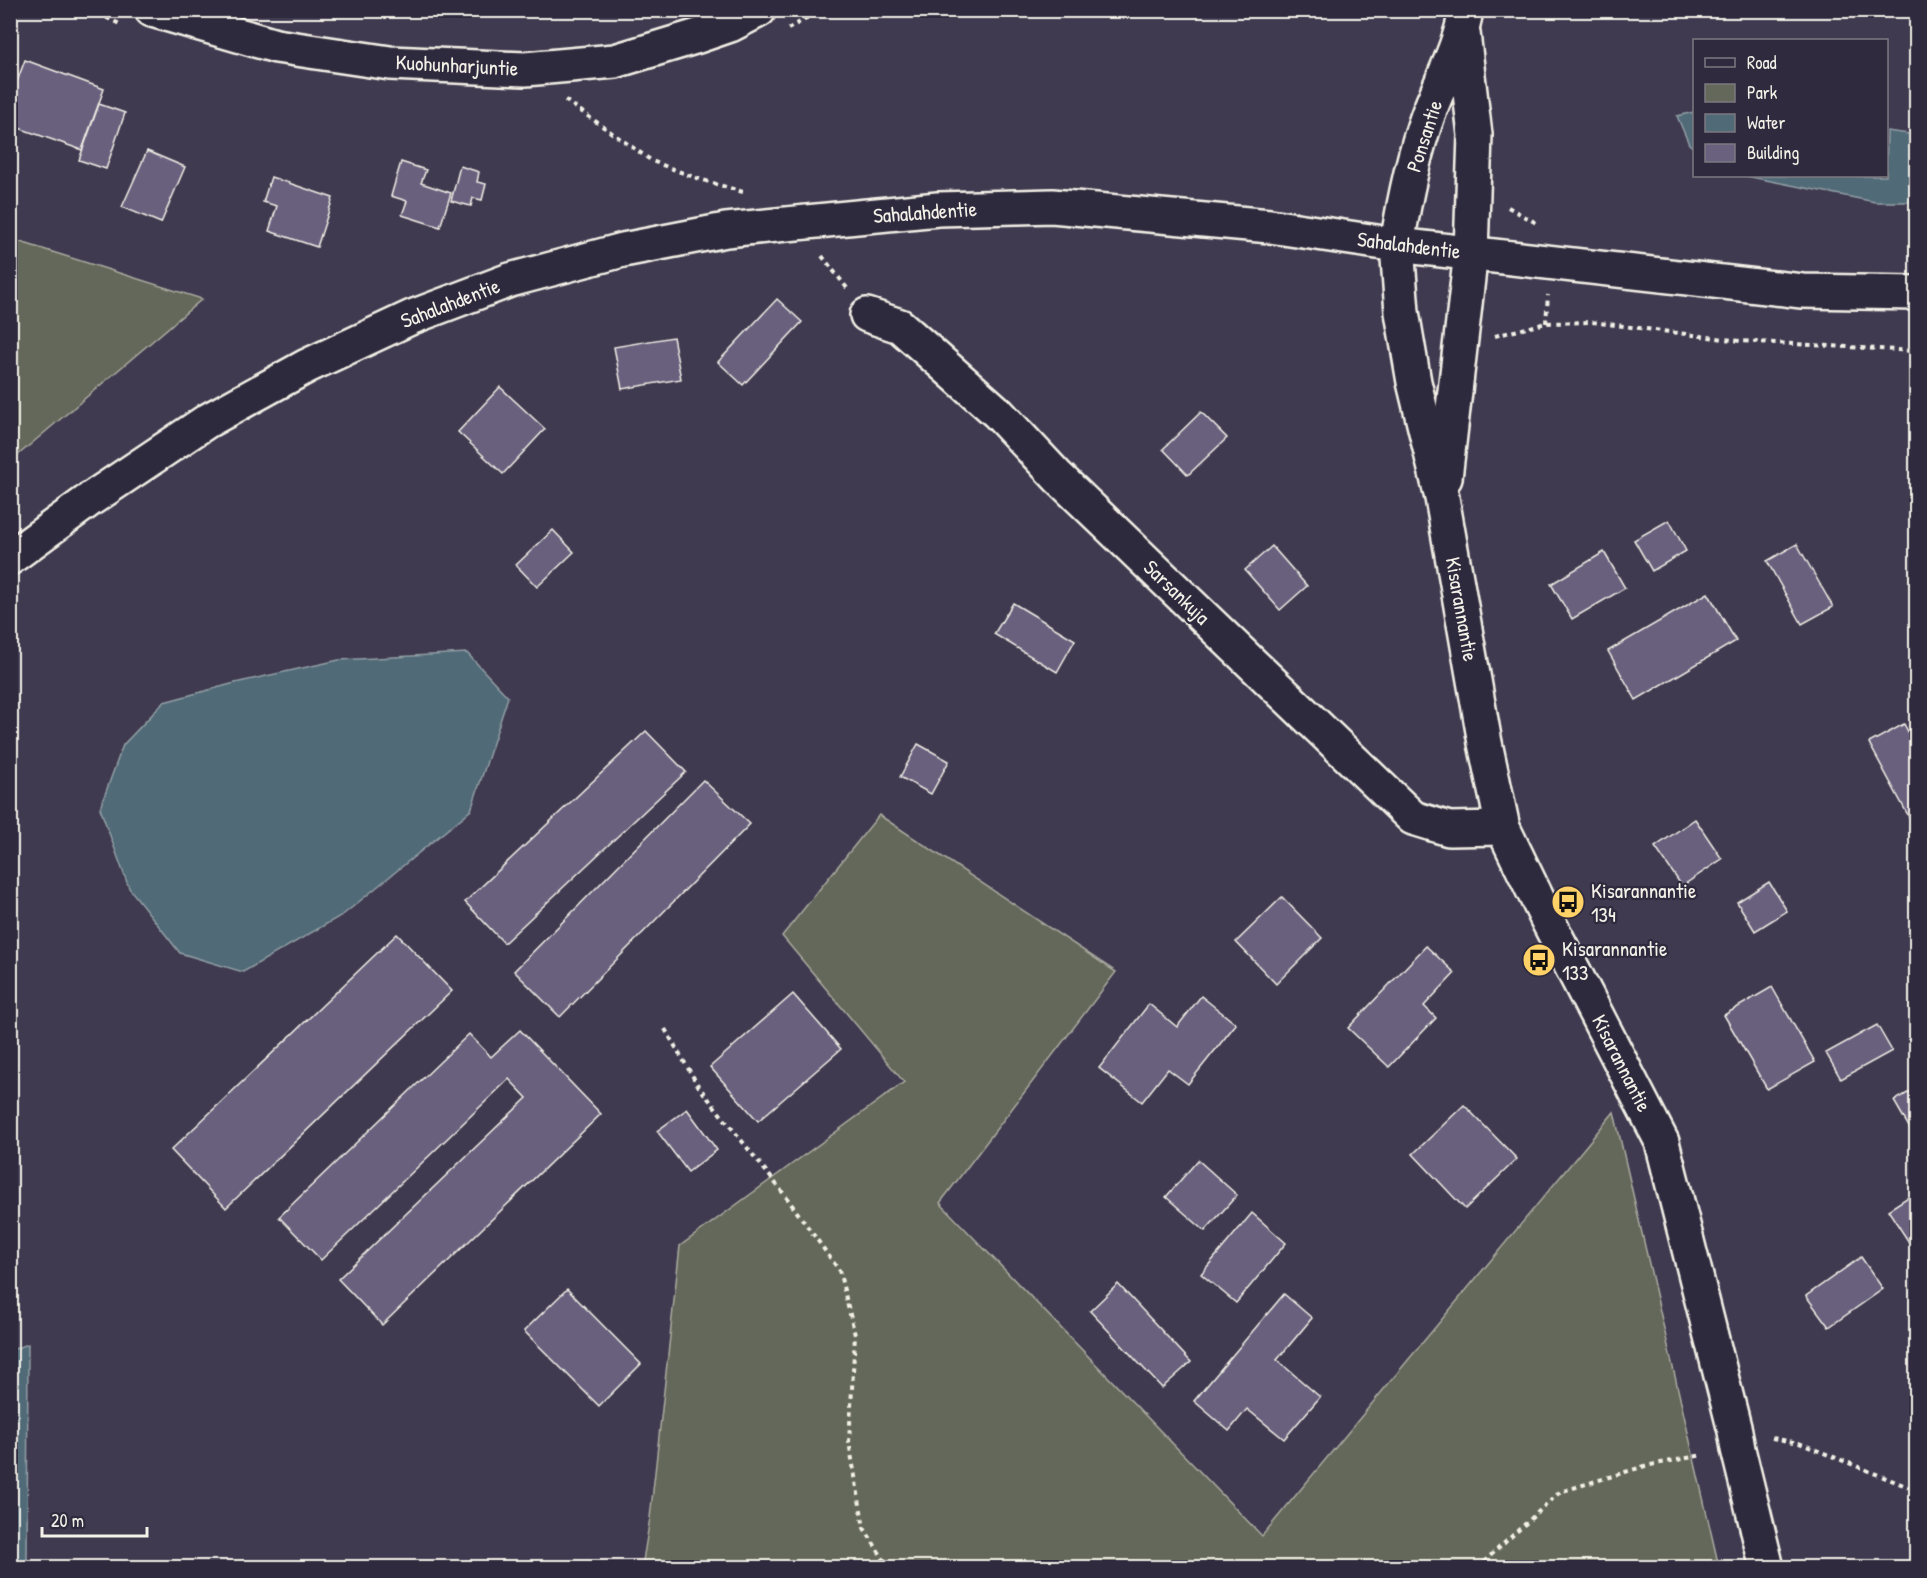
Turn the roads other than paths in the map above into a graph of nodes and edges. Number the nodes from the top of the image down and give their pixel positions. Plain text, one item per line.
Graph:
1 (152, 10) edge
2 (759, 10) edge
3 (727, 18) edge
4 (1464, 20) edge
5 (1397, 245) junction
6 (1471, 252) junction
7 (1917, 293) edge
8 (867, 315) road end
9 (1442, 498) junction
10 (10, 558) edge
11 (1503, 828) junction
12 (1767, 1568) edge

1 - 3 main road, Kuohunharjuntie
2 - 3 main road, Kuohunharjuntie
4 - 5 main road, Ponsantie
4 - 6 main road, Ponsantie
5 - 6 main road, Sahalahdentie
5 - 9 main road, Kisarannantie
5 - 10 main road, Sahalahdentie
6 - 7 main road, Sahalahdentie
6 - 9 main road, Kisarannantie
8 - 11 main road, Sarsankuja
9 - 11 main road, Kisarannantie
11 - 12 main road, Kisarannantie

